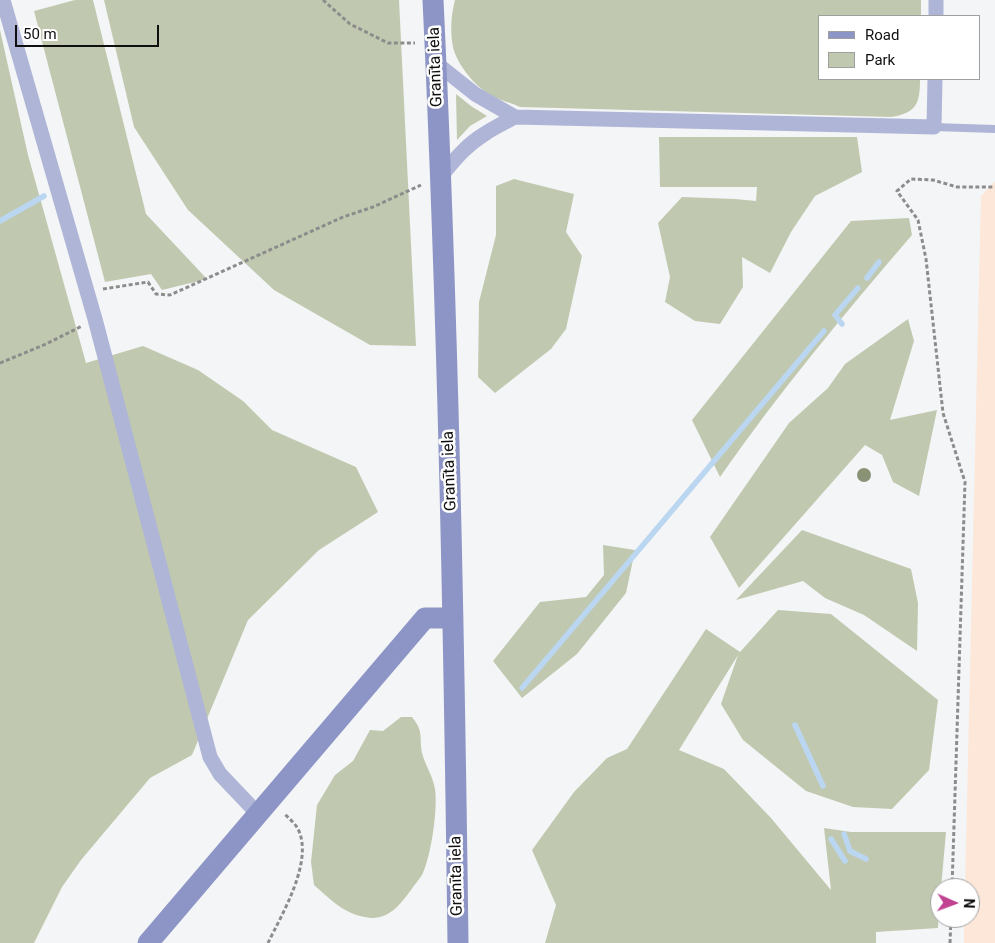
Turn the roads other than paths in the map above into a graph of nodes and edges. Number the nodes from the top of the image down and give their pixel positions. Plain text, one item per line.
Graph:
1 (3, 0) edge
2 (434, 0) edge
3 (936, 0) edge
4 (936, 15) edge
5 (436, 53) junction
6 (935, 80) edge
7 (514, 117) junction
8 (934, 127) junction
9 (995, 129) edge
10 (440, 178) junction
11 (454, 618) junction
12 (264, 806) junction
13 (148, 943) edge
14 (458, 943) edge

1 - 12 street
2 - 5 main road, Granīta iela
3 - 4 street
5 - 7 street
5 - 10 main road, Granīta iela
6 - 8 street
7 - 8 street
7 - 10 street
8 - 9 lane
10 - 11 main road, Granīta iela
11 - 12 main road
11 - 14 main road, Granīta iela
12 - 13 main road

